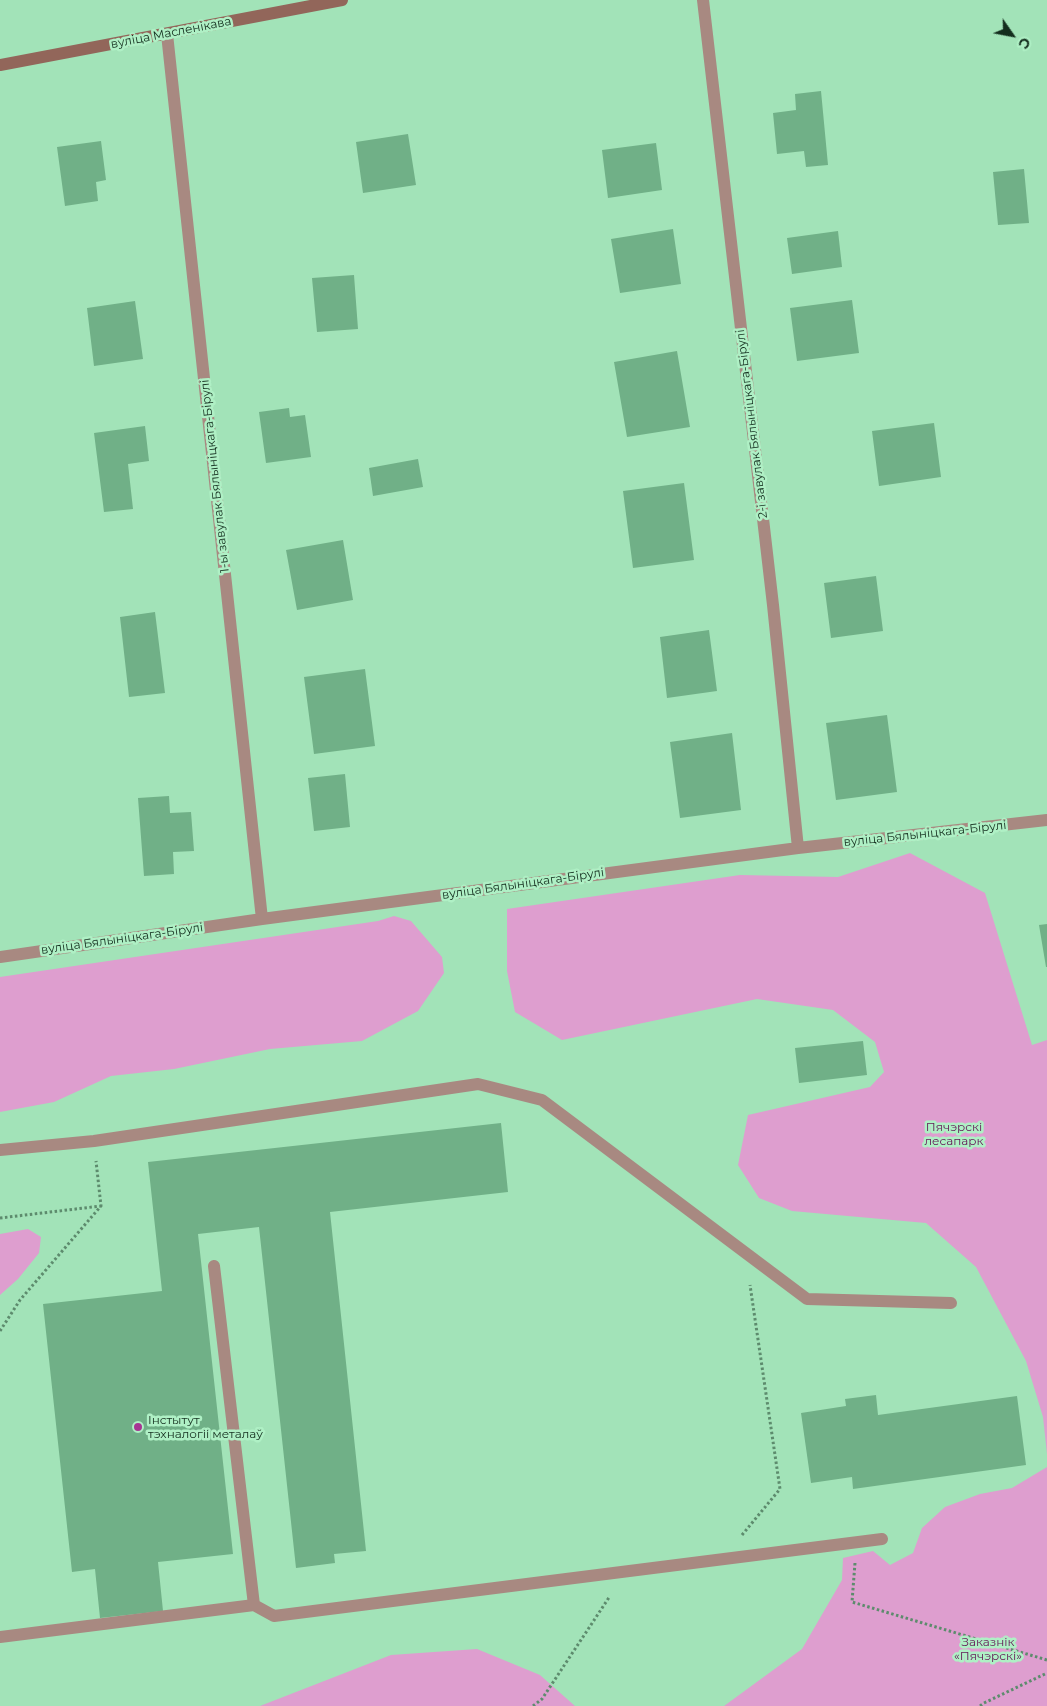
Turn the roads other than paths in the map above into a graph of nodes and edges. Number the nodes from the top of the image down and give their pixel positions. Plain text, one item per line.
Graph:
1 (342, 0) edge
2 (703, 0) edge
3 (167, 34) junction
4 (0, 64) edge
5 (1047, 820) edge
6 (798, 848) junction
7 (262, 919) junction
8 (0, 957) edge
9 (0, 1150) edge
10 (214, 1266) dead end
11 (951, 1303) dead end
12 (882, 1539) dead end
13 (254, 1605) junction
14 (0, 1637) edge

1 - 3 main road, вуліца Масленікава
2 - 6 street, 2-і завулак Бялыніцкага-Бірулі
3 - 4 main road, вуліца Масленікава
3 - 7 street, 1-ы завулак Бялыніцкага-Бірулі
5 - 6 street, вуліца Бялыніцкага-Бірулі
6 - 7 street, вуліца Бялыніцкага-Бірулі
7 - 8 street, вуліца Бялыніцкага-Бірулі
9 - 11 street
10 - 13 street
12 - 13 street
13 - 14 street

